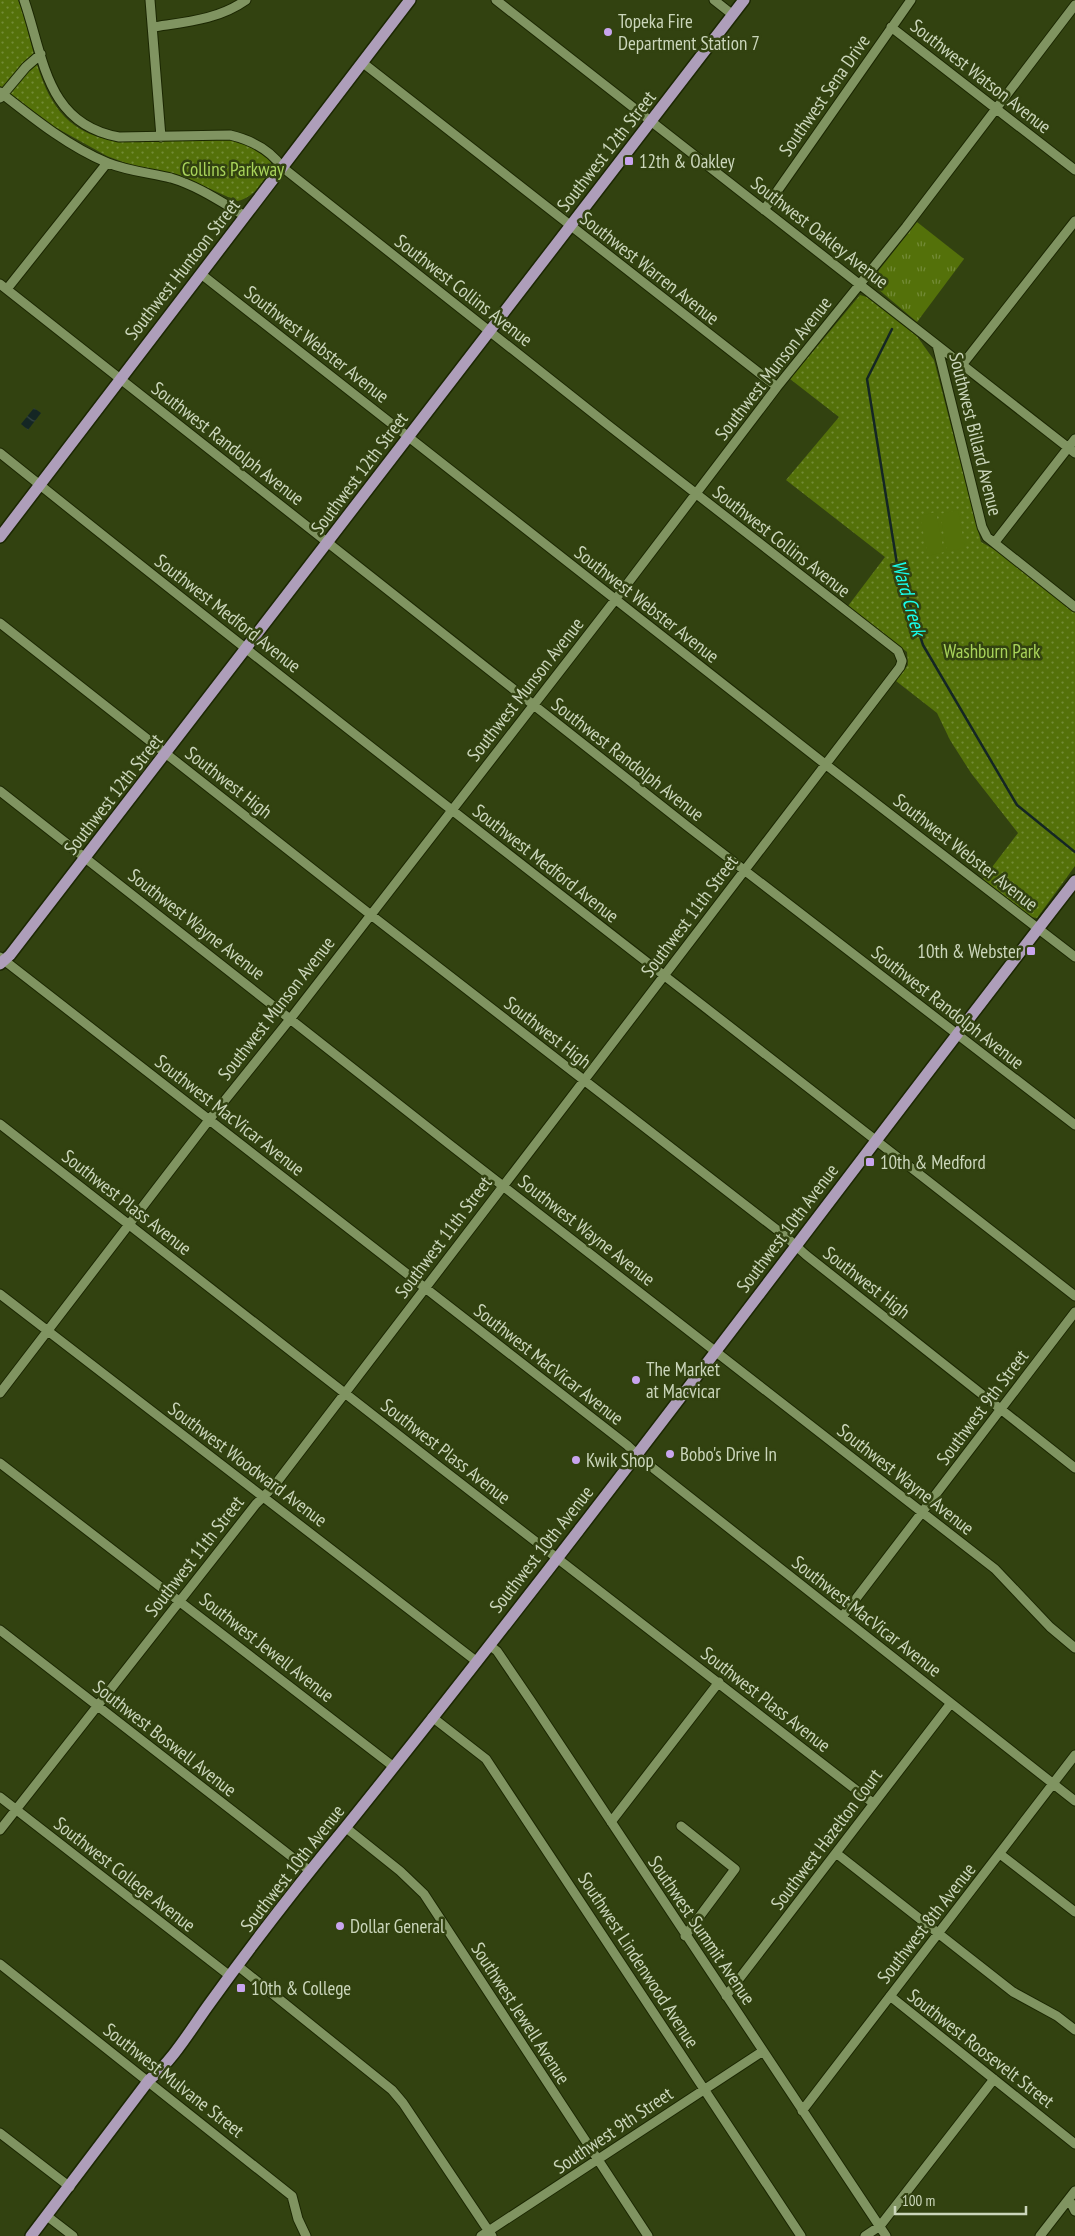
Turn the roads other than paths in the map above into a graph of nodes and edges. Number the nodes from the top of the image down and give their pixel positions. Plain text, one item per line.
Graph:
1 (24, 0) edge
2 (150, 0) edge
3 (246, 0) edge
4 (410, 0) edge
5 (496, 0) edge
6 (714, 0) edge
7 (744, 0) edge
8 (911, 0) edge
9 (1075, 5) edge
10 (733, 15) junction
11 (152, 27) junction
12 (891, 27) junction
13 (40, 54) junction
14 (363, 62) junction
15 (1, 95) edge
16 (996, 108) junction
17 (652, 121) junction
18 (161, 137) junction
19 (107, 162) junction
20 (282, 167) junction
21 (1075, 170) edge
22 (764, 210) junction
23 (245, 216) junction
24 (1075, 221) edge
25 (570, 225) junction
26 (201, 274) junction
27 (860, 284) junction
28 (3, 287) edge
29 (490, 331) junction
30 (937, 345) junction
31 (962, 365) junction
32 (120, 379) junction
33 (776, 387) junction
34 (409, 436) junction
35 (1075, 439) edge
36 (1072, 451) edge
37 (0, 453) edge
38 (40, 485) junction
39 (696, 494) junction
40 (0, 537) edge
41 (995, 542) junction
42 (328, 543) junction
43 (615, 600) junction
44 (1075, 606) edge
45 (0, 623) edge
46 (247, 648) junction
47 (902, 658) joint
48 (533, 705) junction
49 (166, 754) junction
50 (825, 764) junction
51 (0, 790) edge
52 (451, 810) junction
53 (86, 858) junction
54 (744, 870) junction
55 (1075, 881) edge
56 (371, 915) junction
57 (1038, 928) junction
58 (1075, 957) edge
59 (1, 961) edge
60 (663, 976) junction
61 (291, 1018) junction
62 (957, 1034) junction
63 (583, 1080) junction
64 (209, 1120) junction
65 (0, 1124) edge
66 (1075, 1125) edge
67 (876, 1140) junction
68 (502, 1186) junction
69 (129, 1224) junction
70 (795, 1246) junction
71 (425, 1288) junction
72 (0, 1294) edge
73 (1075, 1296) edge
74 (1075, 1312) edge
75 (47, 1331) junction
76 (716, 1350) junction
77 (345, 1392) junction
78 (0, 1393) edge
79 (1002, 1409) junction
80 (636, 1454) junction
81 (0, 1462) edge
82 (1075, 1468) edge
83 (263, 1496) junction
84 (922, 1512) junction
85 (558, 1557) junction
86 (179, 1601) junction
87 (842, 1617) junction
88 (0, 1630) edge
89 (489, 1645) junction
90 (1075, 1648) edge
91 (476, 1661) junction
92 (719, 1682) junction
93 (952, 1703) junction
94 (97, 1705) junction
95 (432, 1717) junction
96 (1075, 1755) edge
97 (394, 1767) junction
98 (1053, 1784) junction
99 (0, 1797) edge
100 (1075, 1801) edge
101 (874, 1803) junction
102 (16, 1810) junction
103 (611, 1822) junction
104 (681, 1826) dead end
105 (345, 1827) junction
106 (0, 1830) edge
107 (836, 1853) junction
108 (1000, 1854) junction
109 (310, 1871) junction
110 (1075, 1912) edge
111 (938, 1935) junction
112 (685, 1936) junction
113 (0, 1964) edge
114 (238, 1966) junction
115 (230, 1976) junction
116 (726, 1996) junction
117 (890, 1996) junction
118 (1075, 2030) edge
119 (764, 2051) junction
120 (994, 2079) junction
121 (149, 2080) junction
122 (704, 2088) junction
123 (802, 2111) junction
124 (0, 2133) edge
125 (1075, 2144) edge
126 (598, 2160) junction
127 (70, 2187) junction
128 (1075, 2190) edge
129 (1068, 2199) junction
130 (1075, 2211) edge
131 (47, 2216) junction
132 (880, 2226) junction
133 (487, 2234) edge
134 (31, 2236) edge
135 (73, 2236) edge
136 (306, 2236) edge
137 (648, 2236) edge
138 (801, 2236) edge
139 (865, 2236) edge
140 (886, 2236) edge
141 (1040, 2236) edge

1 - 13 street, Southwest Collins Avenue
2 - 11 street
3 - 11 street
4 - 14 main road, Southwest Huntoon Street
5 - 17 street, Southwest Oakley Avenue
6 - 10 street
7 - 10 main road, Southwest 12th Street
8 - 12 street, Southwest Sena Drive
9 - 16 street, Southwest Munson Avenue
10 - 17 main road, Southwest 12th Street
11 - 18 street
12 - 16 street, Southwest Watson Avenue
12 - 22 street, Southwest Sena Drive
13 - 15 street
13 - 18 street, Southwest Collins Avenue
14 - 20 main road, Southwest Huntoon Street
14 - 25 street, Southwest Warren Avenue
15 - 19 street
16 - 21 street, Southwest Watson Avenue
16 - 27 street, Southwest Munson Avenue
17 - 22 street, Southwest Oakley Avenue
17 - 25 main road, Southwest 12th Street
18 - 20 street, Southwest Collins Avenue
19 - 23 street
19 - 28 street
20 - 23 main road, Southwest Huntoon Street
20 - 29 street, Southwest Collins Avenue
22 - 27 street, Southwest Oakley Avenue
23 - 26 main road, Southwest Huntoon Street
24 - 31 street
25 - 29 main road, Southwest 12th Street
25 - 33 street, Southwest Warren Avenue
26 - 32 main road, Southwest Huntoon Street
26 - 34 street, Southwest Webster Avenue
27 - 30 street, Southwest Oakley Avenue
27 - 33 street, Southwest Munson Avenue
28 - 32 street, Southwest Randolph Avenue
29 - 34 main road, Southwest 12th Street
29 - 39 street, Southwest Collins Avenue
30 - 31 street, Southwest Oakley Avenue
30 - 41 street, Southwest Billard Avenue
31 - 36 street, Southwest Oakley Avenue
32 - 38 main road, Southwest Huntoon Street
32 - 42 street, Southwest Randolph Avenue
33 - 39 street, Southwest Munson Avenue
34 - 42 main road, Southwest 12th Street
34 - 43 street, Southwest Webster Avenue
35 - 36 street
36 - 41 street
37 - 38 street, Southwest Medford Avenue
38 - 40 main road, Southwest Huntoon Street
38 - 46 street, Southwest Medford Avenue
39 - 43 street, Southwest Munson Avenue
39 - 47 street, Southwest Collins Avenue
41 - 44 street, Southwest Billard Avenue
42 - 46 main road, Southwest 12th Street
42 - 48 street, Southwest Randolph Avenue
43 - 48 street, Southwest Munson Avenue
43 - 50 street, Southwest Webster Avenue
45 - 49 street, Southwest High
46 - 49 main road, Southwest 12th Street
46 - 52 street, Southwest Medford Avenue
47 - 50 street, Southwest 11th Street
48 - 52 street, Southwest Munson Avenue
48 - 54 street, Southwest Randolph Avenue
49 - 53 main road, Southwest 12th Street
49 - 56 street, Southwest High
50 - 54 street, Southwest 11th Street
50 - 57 street, Southwest Webster Avenue
51 - 53 street, Southwest Wayne Avenue
52 - 56 street, Southwest Munson Avenue
52 - 60 street, Southwest Medford Avenue
53 - 59 main road, Southwest 12th Street
53 - 61 street, Southwest Wayne Avenue
54 - 60 street, Southwest 11th Street
54 - 62 street, Southwest Randolph Avenue
55 - 57 main road, Southwest 10th Avenue
56 - 61 street, Southwest Munson Avenue
56 - 63 street, Southwest High
57 - 58 street, Southwest Webster Avenue
57 - 62 main road, Southwest 10th Avenue
59 - 64 street, Southwest MacVicar Avenue
60 - 63 street, Southwest 11th Street
60 - 67 street, Southwest Medford Avenue
61 - 64 street, Southwest Munson Avenue
61 - 68 street, Southwest Wayne Avenue
62 - 66 street, Southwest Randolph Avenue
62 - 67 main road, Southwest 10th Avenue
63 - 68 street, Southwest 11th Street
63 - 70 street, Southwest High
64 - 69 street, Southwest Munson Avenue
64 - 71 street, Southwest MacVicar Avenue
65 - 69 street, Southwest Plass Avenue
67 - 70 main road, Southwest 10th Avenue
67 - 73 street, Southwest Medford Avenue
68 - 71 street, Southwest 11th Street
68 - 76 street, Southwest Wayne Avenue
69 - 75 street, Southwest Munson Avenue
69 - 77 street, Southwest Plass Avenue
70 - 76 main road, Southwest 10th Avenue
70 - 79 street, Southwest High
71 - 77 street, Southwest 11th Street
71 - 80 street, Southwest MacVicar Avenue
72 - 75 street, Southwest Woodward Avenue
74 - 79 street, Southwest 9th Street
75 - 78 street, Southwest Munson Avenue
75 - 83 street, Southwest Woodward Avenue
76 - 80 main road, Southwest 10th Avenue
76 - 84 street, Southwest Wayne Avenue
77 - 83 street, Southwest 11th Street
77 - 85 street, Southwest Plass Avenue
79 - 82 street, Southwest High
79 - 84 street, Southwest 9th Street
80 - 85 main road, Southwest 10th Avenue
80 - 87 street, Southwest MacVicar Avenue
81 - 86 street, Southwest Jewell Avenue
83 - 86 street, Southwest 11th Street
83 - 91 street, Southwest Woodward Avenue
84 - 87 street, Southwest 9th Street
84 - 90 street, Southwest Wayne Avenue
85 - 89 main road, Southwest 10th Avenue
85 - 92 street, Southwest Plass Avenue
86 - 94 street, Southwest 11th Street
86 - 97 street, Southwest Jewell Avenue
87 - 93 street, Southwest MacVicar Avenue
88 - 94 street, Southwest Boswell Avenue
89 - 91 main road, Southwest 10th Avenue
89 - 103 street, Southwest Summit Avenue
91 - 95 main road, Southwest 10th Avenue
92 - 101 street, Southwest Plass Avenue
92 - 103 street
93 - 98 street, Southwest MacVicar Avenue
93 - 101 street, Southwest Hazelton Court
94 - 102 street, Southwest 11th Street
94 - 109 street, Southwest Boswell Avenue
95 - 97 main road, Southwest 10th Avenue
95 - 122 street, Southwest Lindenwood Avenue
96 - 98 street, Southwest 8th Avenue
97 - 105 main road, Southwest 10th Avenue
98 - 100 street, Southwest MacVicar Avenue
98 - 108 street, Southwest 8th Avenue
99 - 102 street, Southwest College Avenue
101 - 107 street, Southwest Hazelton Court
102 - 106 street, Southwest 11th Street
102 - 115 street, Southwest College Avenue
103 - 112 street, Southwest Summit Avenue
104 - 112 street
105 - 109 main road, Southwest 10th Avenue
105 - 126 street, Southwest Jewell Avenue
107 - 111 street
107 - 116 street, Southwest Hazelton Court
108 - 110 street
108 - 111 street, Southwest 8th Avenue
109 - 114 main road, Southwest 10th Avenue
111 - 117 street, Southwest 8th Avenue
111 - 118 street
112 - 116 street, Southwest Summit Avenue
113 - 121 street, Southwest Mulvane Street
114 - 115 main road, Southwest 10th Avenue
114 - 133 street
115 - 121 main road, Southwest 10th Avenue
116 - 119 street, Southwest Summit Avenue
117 - 120 street, Southwest Roosevelt Street
117 - 123 street, Southwest 8th Avenue
119 - 122 street, Southwest 9th Street
119 - 123 street, Southwest Summit Avenue
120 - 125 street, Southwest Roosevelt Street
120 - 132 street
121 - 127 main road, Southwest 10th Avenue
121 - 136 street, Southwest Mulvane Street
122 - 126 street, Southwest 9th Street
122 - 138 street, Southwest Lindenwood Avenue
123 - 132 street, Southwest Summit Avenue
124 - 127 street
126 - 133 street, Southwest 9th Street
126 - 137 street, Southwest Jewell Avenue
127 - 131 main road, Southwest 10th Avenue
128 - 129 street
129 - 130 street
129 - 141 street
131 - 134 main road, Southwest 10th Avenue
131 - 135 street
132 - 139 street
132 - 140 street, Southwest Summit Avenue

